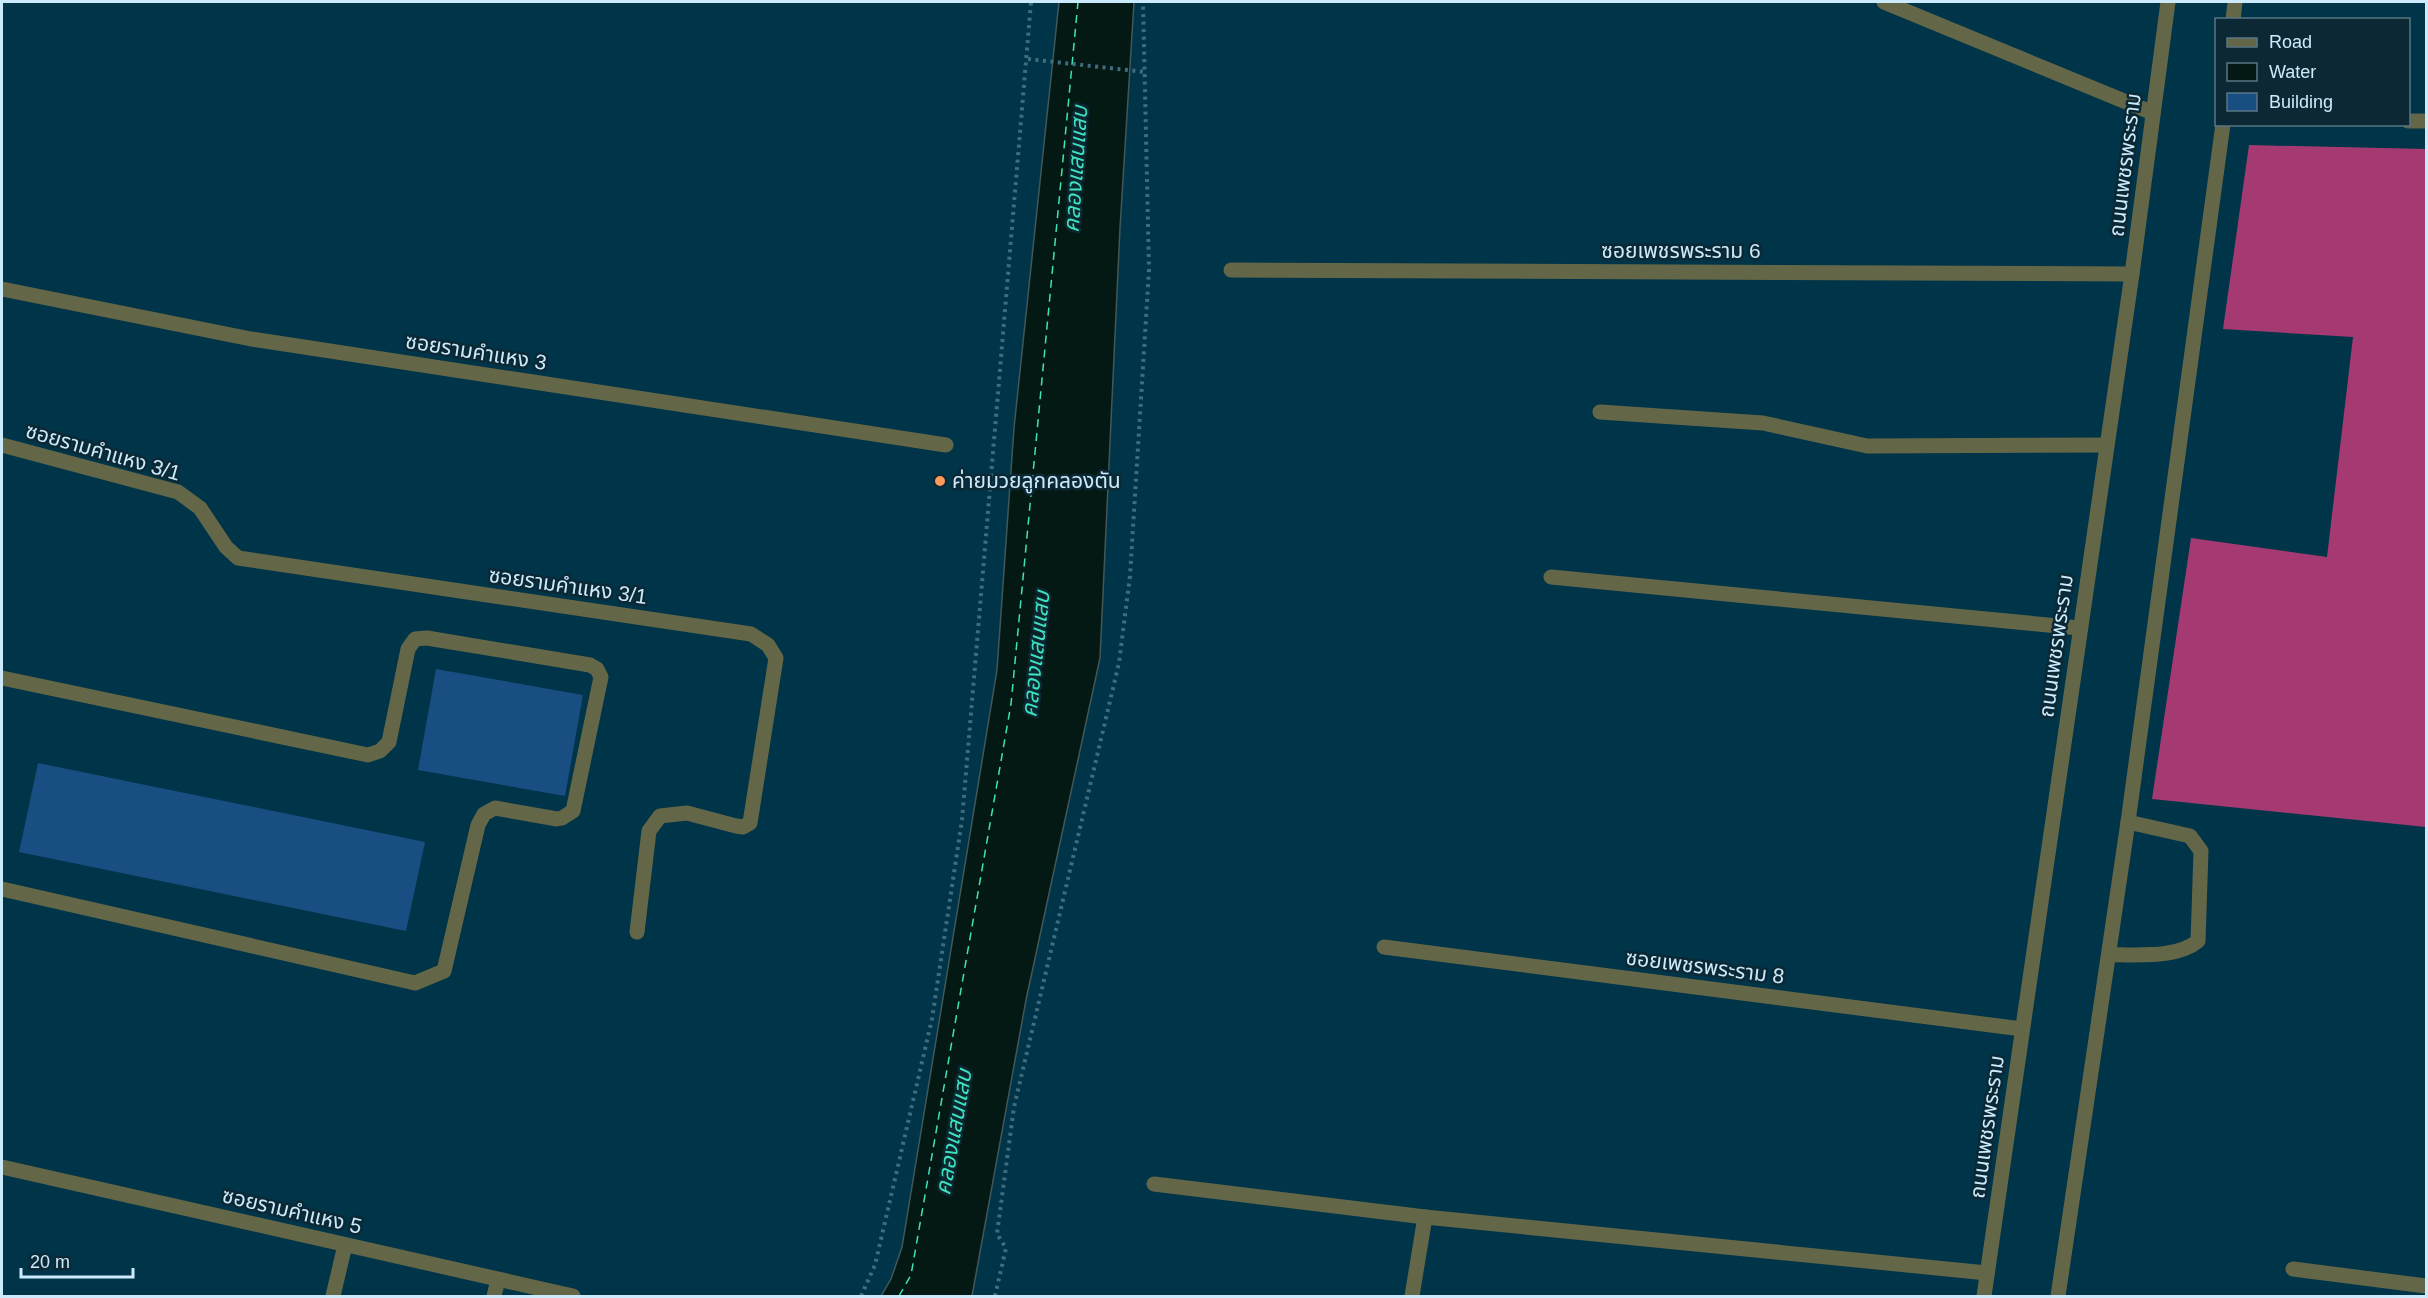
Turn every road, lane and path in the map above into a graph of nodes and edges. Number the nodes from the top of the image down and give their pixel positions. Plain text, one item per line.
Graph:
1 (1031, 2) edge
2 (1143, 2) edge
3 (1884, 2) edge
4 (2168, 2) edge
5 (2235, 2) edge
6 (2233, 18) edge
7 (1028, 59) junction
8 (1145, 72) junction
9 (2153, 113) junction
10 (2410, 121) edge
11 (2427, 121) edge
12 (2223, 126) edge
13 (1230, 270) dead end
14 (2132, 274) junction
15 (2, 289) edge
16 (1600, 412) dead end
17 (2, 445) edge
18 (946, 445) dead end
19 (2106, 445) junction
20 (1551, 577) dead end
21 (2079, 628) junction
22 (2, 678) edge
23 (2128, 822) junction
24 (2, 889) edge
25 (637, 932) dead end
26 (1384, 947) dead end
27 (2109, 955) junction
28 (2022, 1029) junction
29 (2, 1167) edge
30 (1154, 1184) dead end
31 (1425, 1217) junction
32 (345, 1245) junction
33 (2293, 1269) dead end
34 (1988, 1273) junction
35 (498, 1280) junction
36 (2427, 1286) edge
37 (333, 1296) edge
38 (495, 1296) edge
39 (573, 1296) edge
40 (861, 1296) edge
41 (995, 1296) edge
42 (1412, 1296) edge
43 (1984, 1296) edge
44 (2058, 1296) edge

1 - 7 path
2 - 8 path
3 - 9 street
4 - 9 street, ถนนเพชรพระราม
5 - 6 street
7 - 8 path
7 - 40 path
8 - 41 path
9 - 14 street, ถนนเพชรพระราม
10 - 11 street
12 - 23 street
13 - 14 street, ซอยเพชรพระราม 6
14 - 19 street, ถนนเพชรพระราม
15 - 18 street, ซอยรามคำแหง 3
16 - 19 street
17 - 25 street, ซอยรามคำแหง 3/1
19 - 21 street, ถนนเพชรพระราม
20 - 21 street
21 - 28 street, ถนนเพชรพระราม
22 - 24 street
23 - 27 street
23 - 27 street
26 - 28 street, ซอยเพชรพระราม 8
27 - 44 street
28 - 34 street, ถนนเพชรพระราม
29 - 32 street, ซอยรามคำแหง 5
30 - 31 street
31 - 34 street
31 - 42 street
32 - 35 street, ซอยรามคำแหง 5
32 - 37 street
33 - 36 street
34 - 43 street, ถนนเพชรพระราม
35 - 38 street
35 - 39 street, ซอยรามคำแหง 5

